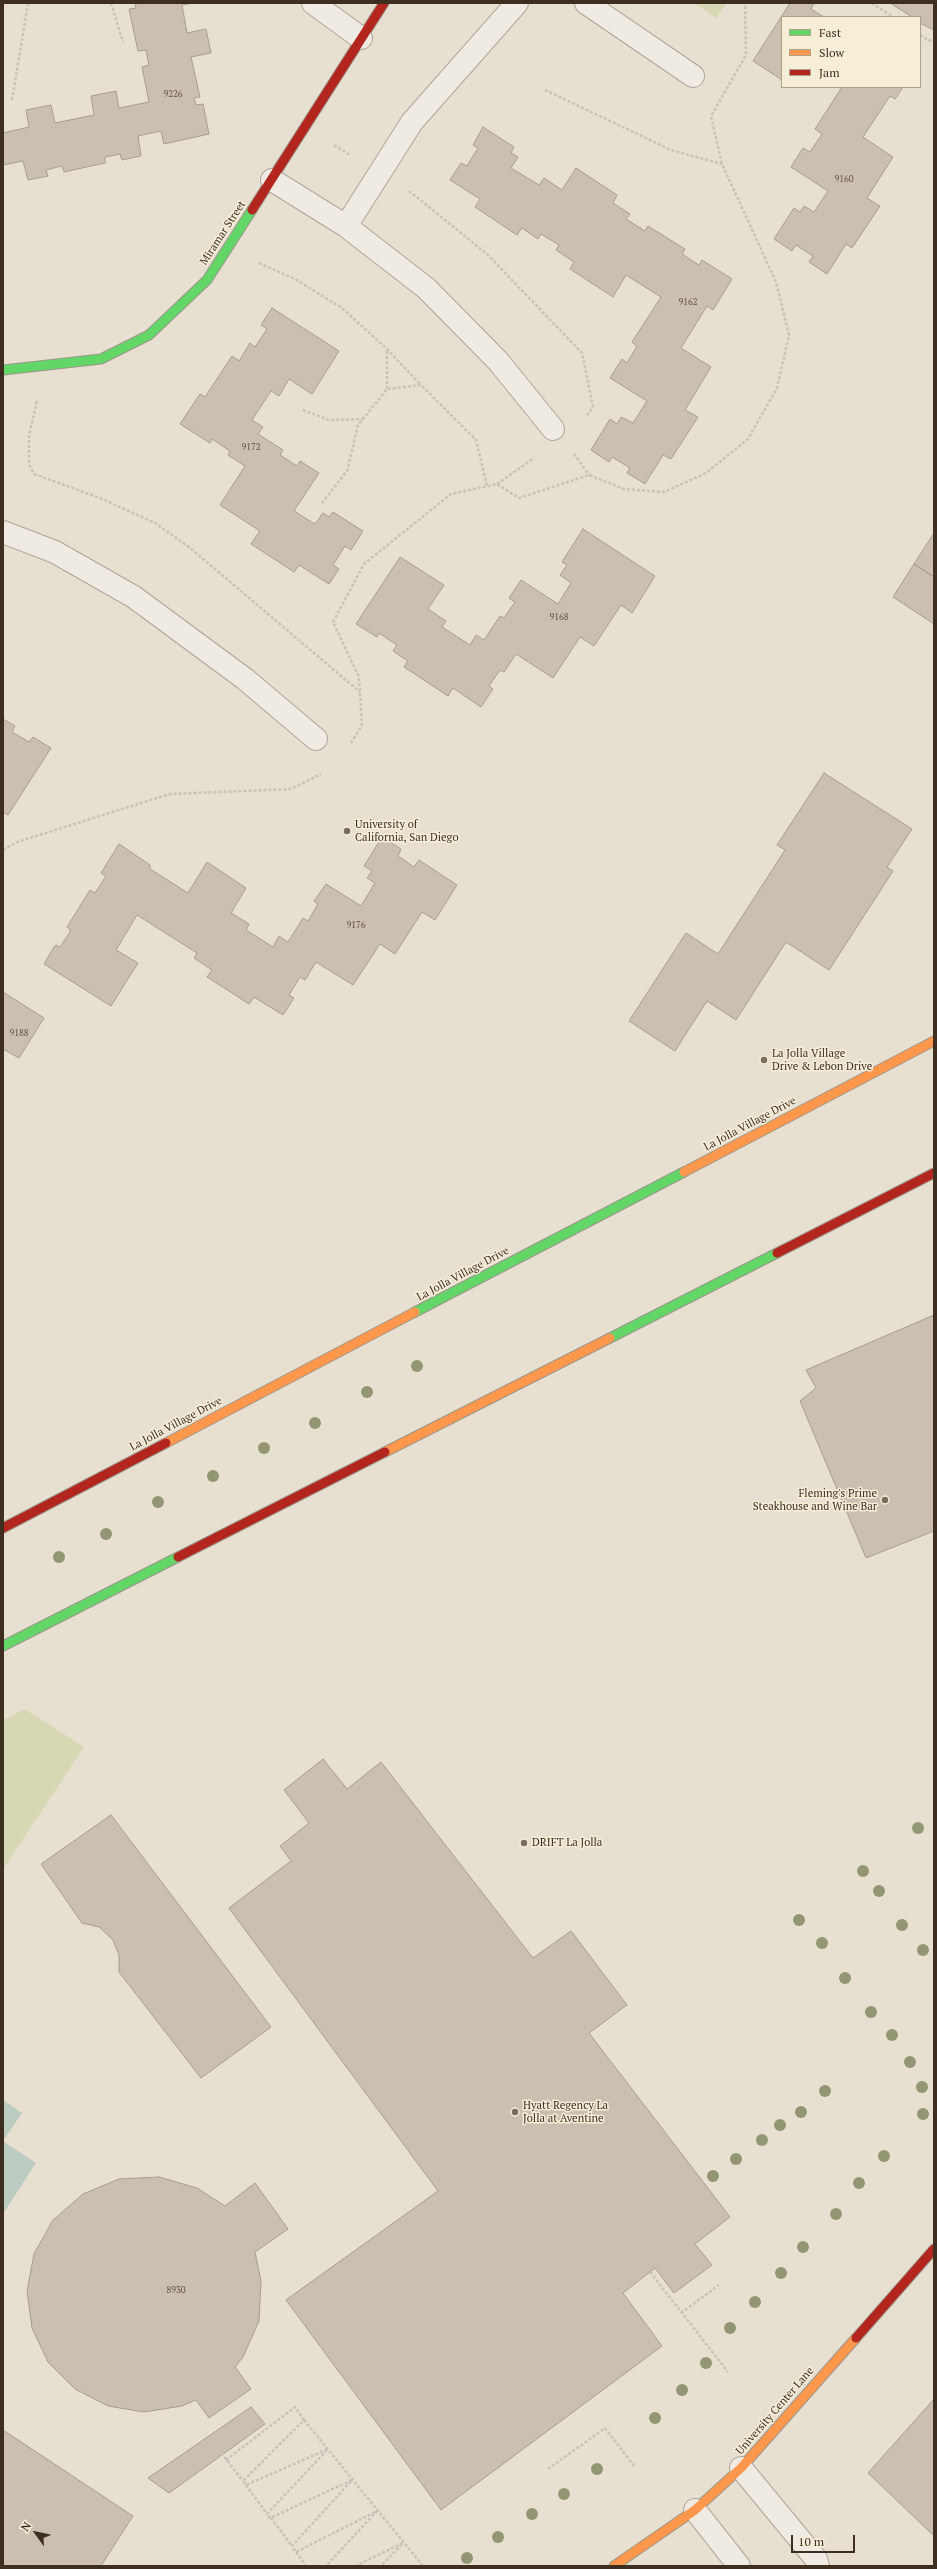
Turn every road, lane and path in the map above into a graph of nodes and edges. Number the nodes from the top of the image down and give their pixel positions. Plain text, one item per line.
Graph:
1 (28, 3) edge
2 (111, 3) edge
3 (313, 3) edge
4 (384, 3) edge
5 (517, 3) edge
6 (586, 3) edge
7 (745, 3) edge
8 (872, 3) edge
9 (892, 16) edge
10 (921, 36) edge
11 (361, 38) junction
12 (934, 41) edge
13 (123, 42) dead end
14 (693, 76) dead end
15 (545, 90) dead end
16 (12, 100) dead end
17 (330, 143) dead end
18 (722, 164) junction
19 (379, 173) junction
20 (272, 180) junction
21 (346, 226) junction
22 (255, 261) dead end
23 (387, 348) junction
24 (3, 370) edge
25 (422, 385) junction
26 (387, 389) junction
27 (39, 396) dead end
28 (303, 410) dead end
29 (364, 419) junction
30 (582, 424) dead end
31 (552, 429) dead end
32 (539, 455) dead end
33 (497, 484) junction
34 (487, 486) junction
35 (322, 503) dead end
36 (3, 532) edge
37 (360, 692) junction
38 (316, 739) dead end
39 (350, 745) dead end
40 (324, 772) dead end
41 (3, 850) edge
42 (934, 1041) edge
43 (934, 1173) edge
44 (3, 1528) edge
45 (3, 1646) edge
46 (934, 2249) edge
47 (650, 2272) dead end
48 (719, 2285) dead end
49 (681, 2313) junction
50 (728, 2372) dead end
51 (257, 2415) dead end
52 (304, 2420) junction
53 (215, 2445) junction
54 (328, 2449) junction
55 (226, 2460) junction
56 (635, 2467) dead end
57 (741, 2468) junction
58 (548, 2469) dead end
59 (352, 2480) junction
60 (243, 2481) junction
61 (159, 2485) dead end
62 (246, 2485) junction
63 (695, 2510) junction
64 (377, 2512) junction
65 (267, 2514) junction
66 (270, 2518) junction
67 (403, 2543) junction
68 (292, 2546) junction
69 (296, 2552) junction
70 (306, 2566) edge
71 (326, 2566) edge
72 (355, 2566) edge
73 (381, 2566) edge
74 (423, 2566) edge
75 (614, 2566) edge
76 (739, 2566) edge
77 (818, 2566) edge

1 - 16 path
2 - 13 path
3 - 11 street
4 - 11 main road, Miramar Street
5 - 19 street
6 - 14 street
7 - 18 path
8 - 9 path
10 - 12 path
11 - 20 main road, Miramar Street
15 - 18 path
17 - 19 path
18 - 33 path
19 - 21 street
19 - 30 path
20 - 21 street
20 - 24 main road, Miramar Street
21 - 31 street
22 - 23 path
23 - 25 path
23 - 26 path
25 - 26 path
25 - 34 path
26 - 29 path
27 - 37 path
28 - 29 path
29 - 35 path
32 - 33 path
33 - 34 path
34 - 37 path
36 - 38 street
37 - 39 path
40 - 41 path
42 - 44 main road, La Jolla Village Drive
43 - 45 main road
46 - 57 main road, University Center Lane
47 - 49 path
48 - 49 path
49 - 50 path
51 - 53 path
52 - 54 path
52 - 55 path
52 - 60 path
53 - 55 path
53 - 61 path
54 - 59 path
54 - 62 path
54 - 65 path
55 - 60 path
56 - 58 path
57 - 63 main road, University Center Lane
57 - 77 street
59 - 64 path
59 - 66 path
59 - 68 path
60 - 62 path
62 - 65 path
63 - 75 main road, University Center Lane
63 - 76 street
64 - 67 path
64 - 69 path
64 - 71 path
65 - 66 path
66 - 68 path
67 - 72 path
67 - 73 path
67 - 74 path
68 - 69 path
69 - 70 path

